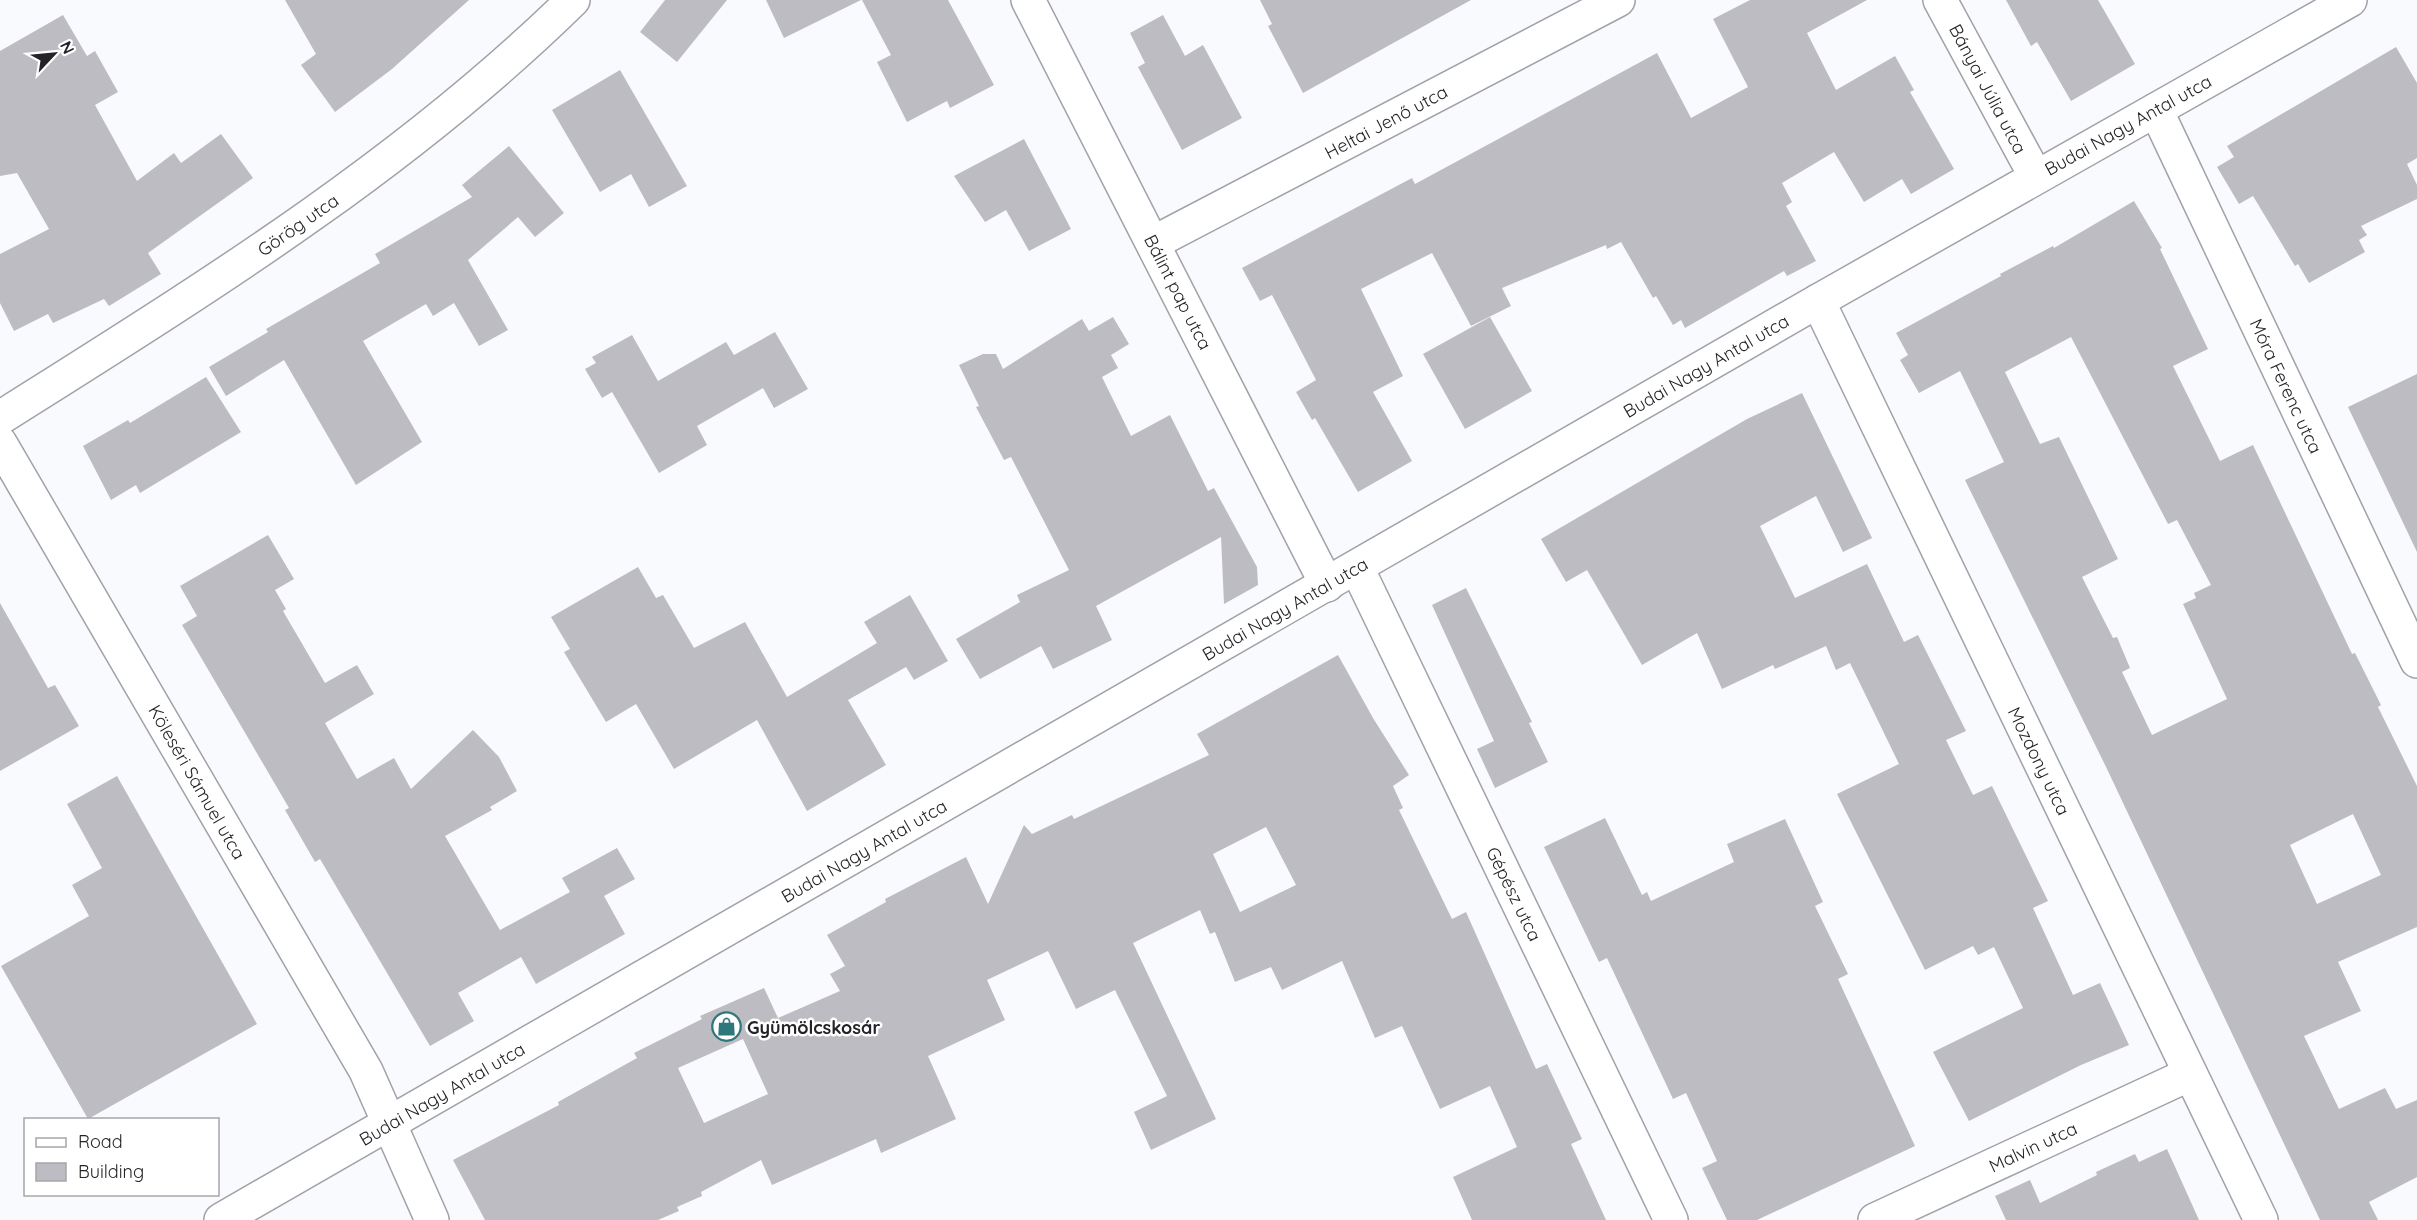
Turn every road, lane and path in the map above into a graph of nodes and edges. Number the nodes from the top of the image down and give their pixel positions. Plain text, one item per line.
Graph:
1 (573, 0) edge
2 (1028, 0) edge
3 (1618, 0) edge
4 (1940, 0) edge
5 (2350, 0) edge
6 (2156, 110) junction
7 (2036, 177) junction
8 (1153, 243) junction
9 (1818, 301) junction
10 (0, 418) edge
11 (0, 443) edge
12 (1357, 568) junction
13 (1327, 585) junction
14 (2417, 661) edge
15 (2190, 1074) junction
16 (389, 1124) junction
17 (221, 1220) edge
18 (432, 1220) edge
19 (1671, 1220) edge
20 (1875, 1220) edge
21 (2261, 1220) edge

1 - 10 street, Görög utca
2 - 8 street, Bálint pap utca
3 - 8 street, Heltai Jenő utca
4 - 7 street, Bányai Júlia utca
5 - 6 street, Budai Nagy Antal utca
6 - 7 street, Budai Nagy Antal utca
6 - 14 street, Móra Ferenc utca
7 - 9 street, Budai Nagy Antal utca
8 - 13 street, Bálint pap utca
9 - 12 street, Budai Nagy Antal utca
9 - 15 street, Mozdony utca
11 - 16 street, Köleséri Sámuel utca
12 - 13 street, Budai Nagy Antal utca
12 - 19 street, Gépész utca
13 - 16 street, Budai Nagy Antal utca
15 - 20 street, Malvin utca
15 - 21 street, Mozdony utca
16 - 17 street, Budai Nagy Antal utca
16 - 18 street, Köleséri Sámuel utca

